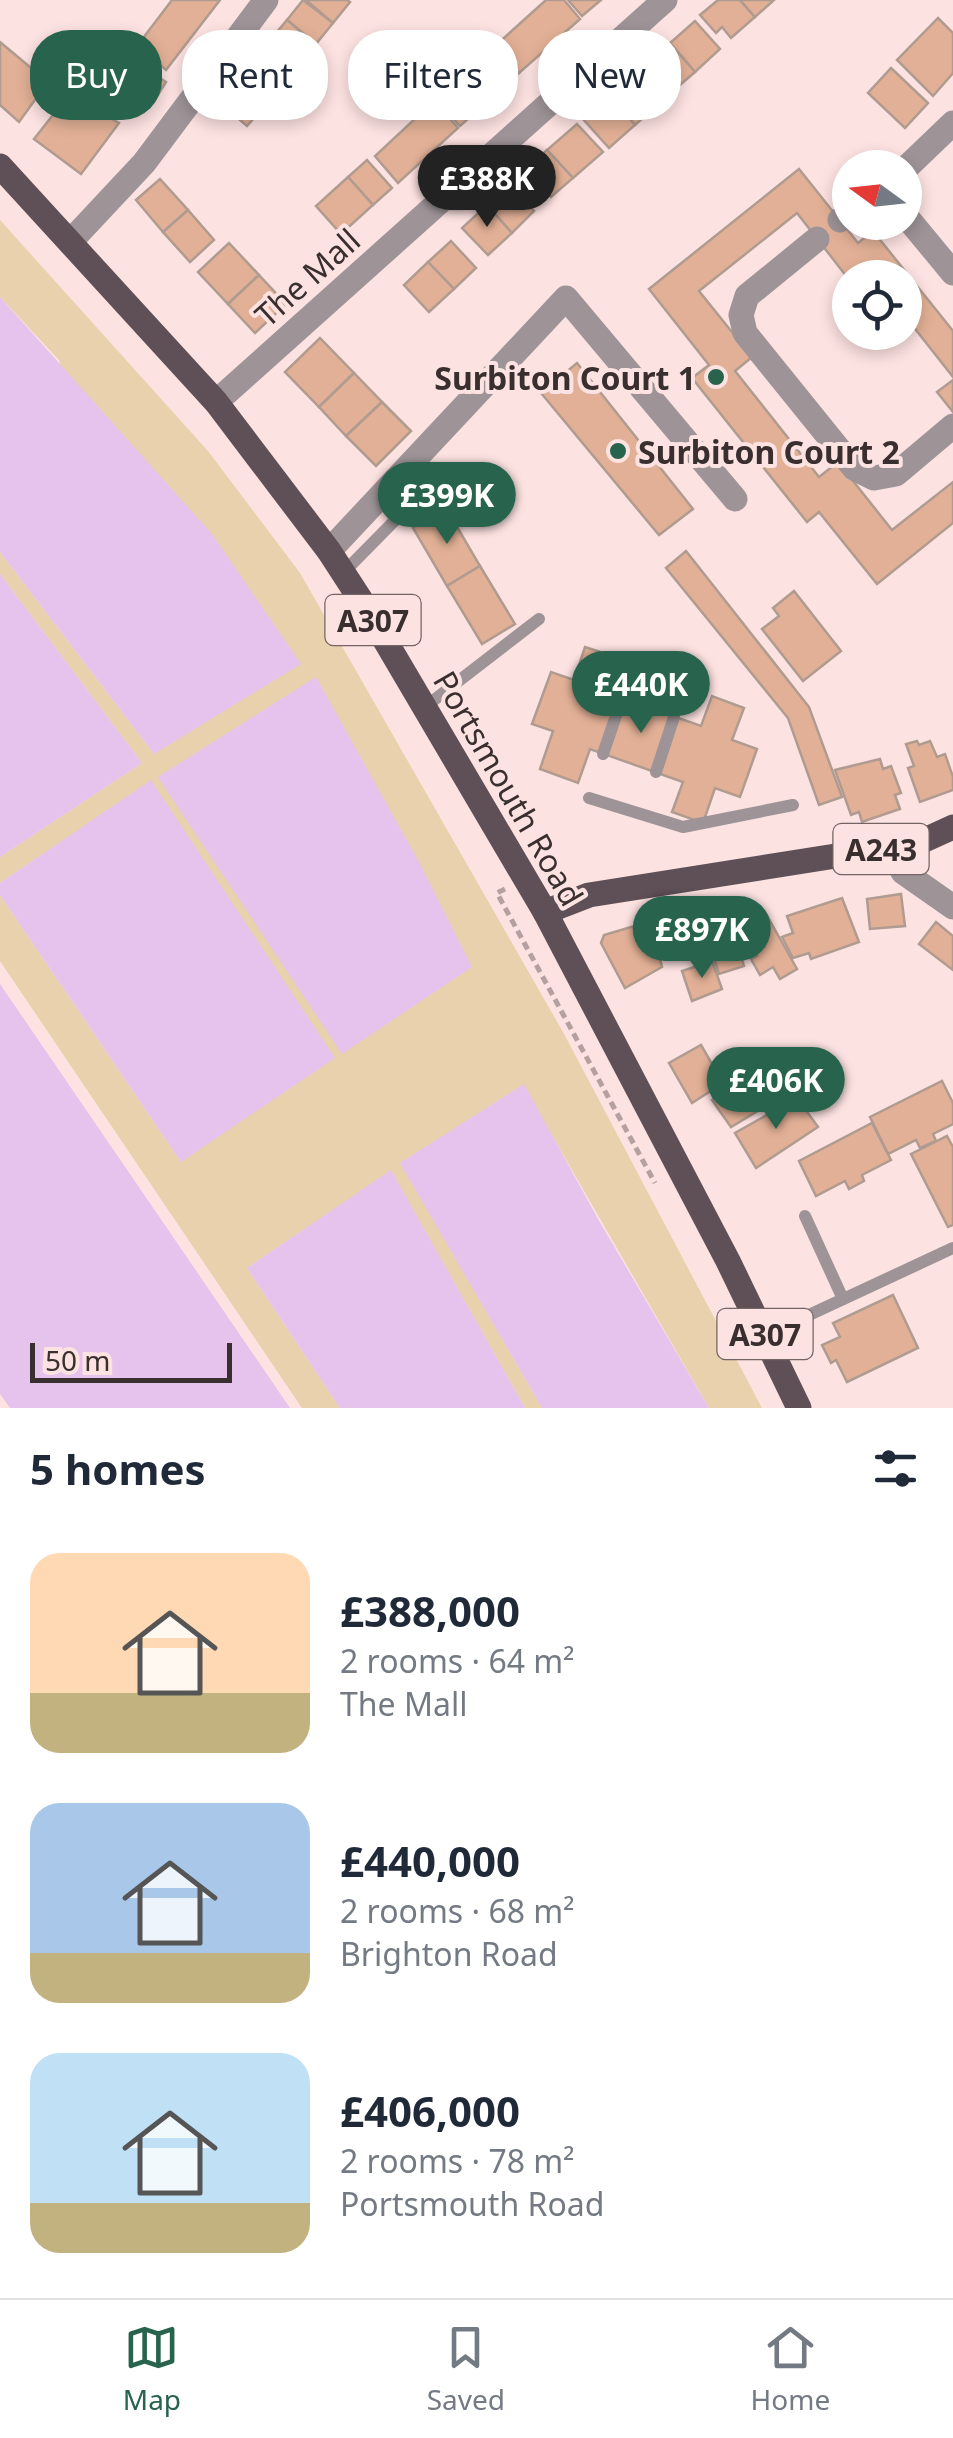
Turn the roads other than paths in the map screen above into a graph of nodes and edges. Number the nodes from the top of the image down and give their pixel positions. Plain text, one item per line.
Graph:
1 (266, 0) edge
2 (666, 0) edge
3 (953, 123) edge
4 (922, 153) edge
5 (0, 166) edge
6 (922, 236) edge
7 (817, 239) dead end
8 (70, 242) junction
9 (953, 273) edge
10 (216, 402) junction
11 (953, 426) edge
12 (416, 499) dead end
13 (735, 499) dead end
14 (328, 551) junction
15 (343, 574) junction
16 (539, 619) dead end
17 (622, 698) dead end
18 (424, 706) junction
19 (674, 717) dead end
20 (603, 754) dead end
21 (656, 772) dead end
22 (589, 798) dead end
23 (793, 805) dead end
24 (953, 827) edge
25 (890, 846) junction
26 (953, 908) edge
27 (545, 912) junction
28 (805, 1216) dead end
29 (953, 1248) edge
30 (842, 1299) junction
31 (766, 1336) junction
32 (799, 1408) edge

1 - 8 street
2 - 10 street, The Mall
3 - 4 street
5 - 8 main road, Portsmouth Road / A307
6 - 9 street
7 - 11 street
8 - 10 main road, Portsmouth Road / A307
10 - 14 main road, Portsmouth Road / A307
12 - 15 lane
13 - 14 street
14 - 15 main road, Portsmouth Road / A307
15 - 18 main road, Portsmouth Road / A307
16 - 18 lane
17 - 20 lane
18 - 27 main road, Portsmouth Road / A307
19 - 21 lane
22 - 23 lane
24 - 25 main road, A243
25 - 26 street
25 - 27 main road, A243
27 - 31 main road, Portsmouth Road / A307
28 - 30 lane
29 - 30 lane
30 - 31 lane
31 - 32 main road, Portsmouth Road / A307

